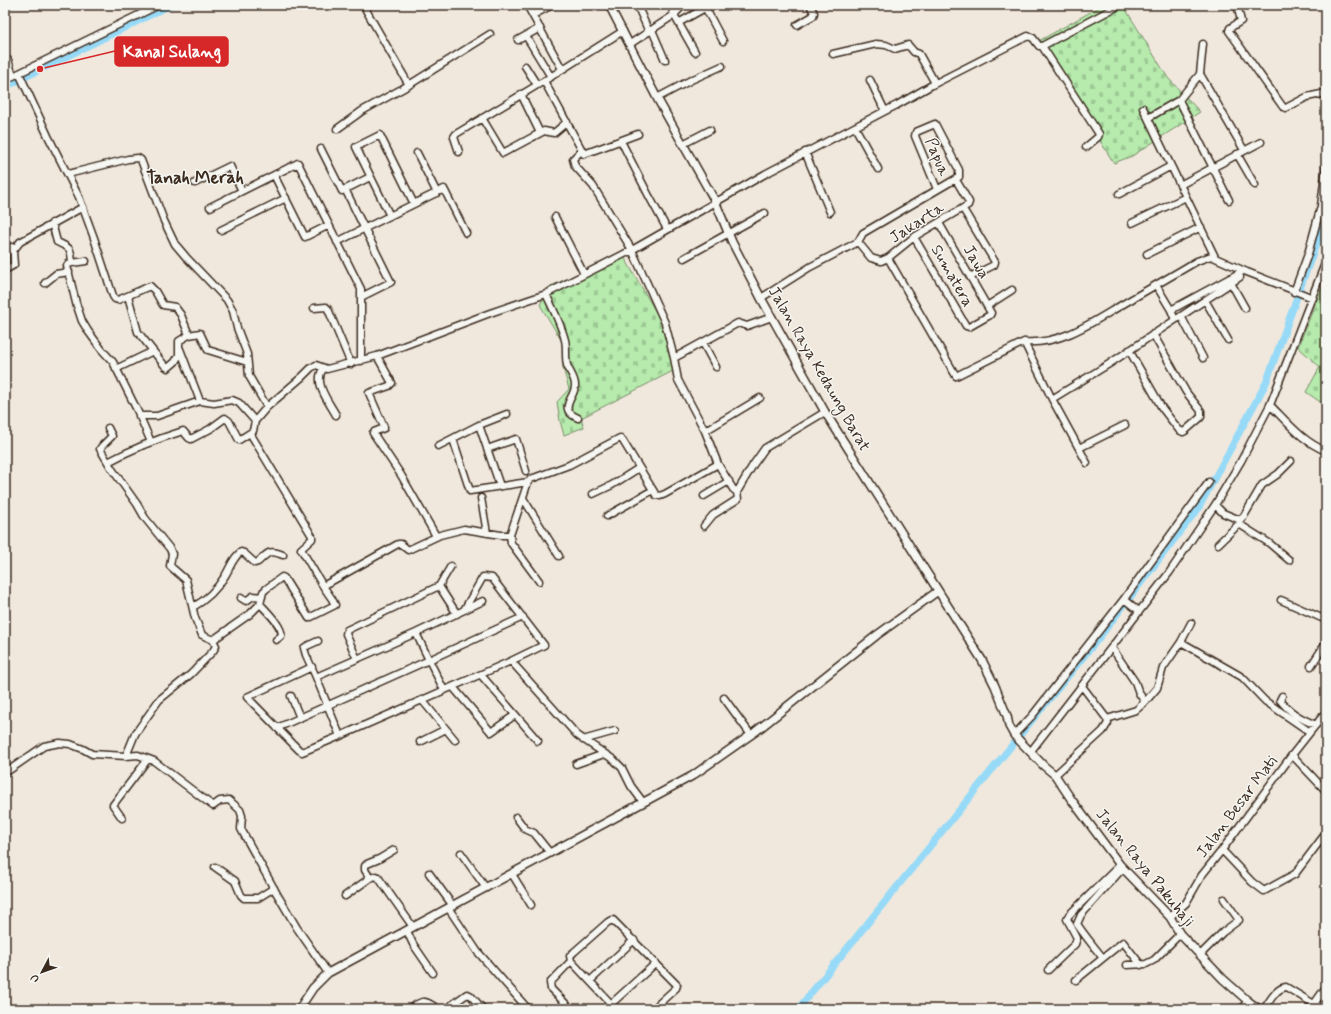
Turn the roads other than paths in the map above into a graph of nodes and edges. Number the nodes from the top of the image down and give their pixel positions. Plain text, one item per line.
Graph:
1 (159, 5) edge
2 (367, 5) edge
3 (527, 5) edge
4 (552, 5) edge
5 (609, 5) edge
6 (637, 5) edge
7 (671, 5) edge
8 (683, 5) edge
9 (810, 5) edge
10 (1120, 5) edge
11 (1237, 5) edge
12 (674, 15) junction
13 (533, 16) junction
14 (680, 22) junction
15 (797, 25) dead end
16 (540, 28) junction
17 (623, 31) junction
18 (651, 31) junction
19 (490, 34) dead end
20 (526, 36) junction
21 (518, 40) dead end
22 (723, 42) dead end
23 (630, 44) junction
24 (1203, 44) dead end
25 (1042, 46) junction
26 (695, 52) dead end
27 (833, 54) dead end
28 (8, 60) dead end
29 (665, 60) dead end
30 (525, 66) dead end
31 (722, 66) dead end
32 (562, 69) junction
33 (1200, 74) junction
34 (17, 75) junction
35 (551, 77) junction
36 (5, 80) edge
37 (870, 80) dead end
38 (544, 81) junction
39 (935, 83) junction
40 (409, 85) junction
41 (537, 85) junction
42 (1326, 93) edge
43 (521, 94) junction
44 (657, 98) junction
45 (1179, 100) junction
46 (1143, 108) dead end
47 (885, 111) junction
48 (482, 118) junction
49 (1148, 118) junction
50 (567, 122) junction
51 (935, 124) joint
52 (855, 127) junction
53 (337, 129) dead end
54 (710, 130) dead end
55 (540, 133) junction
56 (638, 134) dead end
57 (621, 141) junction
58 (1261, 142) dead end
59 (683, 144) junction
60 (1086, 147) dead end
61 (321, 149) dead end
62 (582, 150) junction
63 (1244, 150) junction
64 (460, 152) dead end
65 (805, 152) junction
66 (417, 153) dead end
67 (1237, 154) junction
68 (1171, 166) junction
69 (1326, 166) edge
70 (1212, 168) junction
71 (878, 169) dead end
72 (68, 174) junction
73 (274, 175) junction
74 (370, 177) junction
75 (956, 180) junction
76 (195, 184) dead end
77 (1180, 185) junction
78 (1255, 185) dead end
79 (345, 189) junction
80 (937, 189) junction
81 (242, 191) junction
82 (437, 193) junction
83 (1119, 194) dead end
84 (1186, 197) junction
85 (286, 198) junction
86 (1229, 200) dead end
87 (715, 201) junction
88 (414, 204) junction
89 (83, 207) junction
90 (210, 207) dead end
91 (963, 209) junction
92 (765, 212) dead end
93 (830, 212) dead end
94 (390, 216) junction
95 (555, 217) dead end
96 (52, 223) junction
97 (939, 223) junction
98 (1132, 223) dead end
99 (329, 225) junction
100 (1200, 227) junction
101 (365, 228) junction
102 (667, 229) junction
103 (222, 230) dead end
104 (466, 233) dead end
105 (729, 233) junction
106 (914, 237) junction
107 (338, 242) junction
108 (858, 242) junction
109 (15, 248) junction
110 (5, 249) edge
111 (632, 250) junction
112 (1147, 254) dead end
113 (1215, 257) junction
114 (684, 258) dead end
115 (888, 258) junction
116 (86, 261) dead end
117 (72, 262) junction
118 (1326, 262) edge
119 (5, 270) edge
120 (69, 272) junction
121 (1245, 272) junction
122 (584, 274) junction
123 (970, 277) junction
124 (44, 283) dead end
125 (1231, 283) junction
126 (1156, 285) junction
127 (1012, 290) dead end
128 (1295, 292) junction
129 (546, 294) junction
130 (128, 296) junction
131 (361, 297) junction
132 (761, 298) junction
133 (1311, 298) junction
134 (1205, 300) junction
135 (986, 306) junction
136 (314, 308) dead end
137 (1245, 308) dead end
138 (1171, 310) junction
139 (991, 314) joint
140 (772, 316) junction
141 (1181, 316) junction
142 (1175, 320) junction
143 (1153, 334) junction
144 (189, 335) junction
145 (1228, 340) dead end
146 (1024, 342) junction
147 (703, 343) junction
148 (179, 348) junction
149 (1129, 350) junction
150 (153, 351) junction
151 (377, 356) junction
152 (674, 358) junction
153 (1203, 358) dead end
154 (361, 361) junction
155 (247, 362) junction
156 (350, 364) junction
157 (716, 367) dead end
158 (116, 369) junction
159 (323, 369) junction
160 (760, 398) dead end
161 (1052, 399) junction
162 (200, 401) junction
163 (1270, 405) junction
164 (267, 407) junction
165 (824, 412) junction
166 (507, 414) dead end
167 (336, 415) dead end
168 (139, 416) junction
169 (578, 418) dead end
170 (254, 421) junction
171 (1126, 425) dead end
172 (479, 426) junction
173 (108, 428) dead end
174 (704, 431) junction
175 (250, 433) junction
176 (454, 439) junction
177 (151, 442) junction
178 (438, 446) dead end
179 (1079, 448) junction
180 (487, 449) junction
181 (1326, 451) edge
182 (1291, 461) dead end
183 (108, 462) junction
184 (1087, 463) dead end
185 (718, 464) junction
186 (640, 468) junction
187 (526, 471) dead end
188 (729, 481) junction
189 (528, 482) junction
190 (1209, 482) dead end
191 (500, 486) junction
192 (653, 490) junction
193 (737, 492) junction
194 (593, 494) dead end
195 (704, 496) dead end
196 (481, 498) dead end
197 (523, 498) junction
198 (1215, 505) junction
199 (607, 516) dead end
200 (1240, 522) junction
201 (704, 526) dead end
202 (487, 533) junction
203 (510, 535) junction
204 (436, 536) junction
205 (1218, 544) dead end
206 (283, 555) dead end
207 (559, 556) dead end
208 (1289, 560) dead end
209 (451, 566) dead end
210 (539, 581) dead end
211 (323, 586) junction
212 (439, 586) junction
213 (938, 591) junction
214 (262, 597) junction
215 (241, 598) dead end
216 (1125, 600) junction
217 (1281, 600) dead end
218 (483, 601) dead end
219 (260, 604) junction
220 (193, 607) junction
221 (464, 610) junction
222 (1138, 610) junction
223 (457, 614) junction
224 (523, 617) junction
225 (1326, 620) edge
226 (1191, 623) dead end
227 (416, 632) junction
228 (213, 640) junction
229 (276, 640) dead end
230 (318, 641) dead end
231 (1180, 642) junction
232 (1326, 642) edge
233 (1112, 648) junction
234 (357, 658) junction
235 (429, 660) junction
236 (511, 660) junction
237 (1311, 666) dead end
238 (312, 667) junction
239 (481, 675) junction
240 (316, 677) junction
241 (453, 686) junction
242 (1082, 686) junction
243 (444, 690) junction
244 (291, 696) dead end
245 (1282, 696) dead end
246 (724, 698) dead end
247 (422, 700) junction
248 (1145, 702) junction
249 (328, 706) junction
250 (1326, 712) edge
251 (516, 715) junction
252 (300, 718) junction
253 (1107, 719) junction
254 (1316, 725) junction
255 (277, 728) junction
256 (446, 728) junction
257 (615, 731) dead end
258 (1310, 732) junction
259 (752, 734) junction
260 (340, 736) junction
261 (1016, 736) junction
262 (455, 740) dead end
263 (583, 740) junction
264 (538, 741) dead end
265 (420, 742) dead end
266 (1029, 749) junction
267 (604, 754) junction
268 (1292, 755) junction
269 (126, 756) junction
270 (148, 759) junction
271 (576, 764) dead end
272 (5, 773) edge
273 (1056, 775) junction
274 (1326, 792) edge
275 (643, 802) junction
276 (516, 817) dead end
277 (122, 818) dead end
278 (1326, 833) edge
279 (394, 850) dead end
280 (1222, 850) junction
281 (461, 853) dead end
282 (550, 853) junction
283 (215, 866) dead end
284 (1122, 866) junction
285 (429, 873) dead end
286 (512, 874) junction
287 (370, 878) junction
288 (274, 888) junction
289 (486, 888) junction
290 (345, 896) dead end
291 (1224, 899) dead end
292 (531, 905) dead end
293 (451, 907) junction
294 (1170, 917) junction
295 (410, 929) junction
296 (1180, 934) junction
297 (634, 940) junction
298 (1200, 955) junction
299 (1103, 958) junction
300 (571, 961) junction
301 (656, 962) junction
302 (1127, 965) dead end
303 (1141, 965) junction
304 (1048, 970) dead end
305 (328, 973) junction
306 (433, 973) dead end
307 (1076, 980) dead end
308 (590, 981) junction
309 (1326, 987) edge
310 (1248, 1001) junction
311 (611, 1004) junction
312 (1314, 1004) junction
313 (5, 1005) edge
314 (8, 1009) edge
315 (298, 1009) edge
316 (409, 1009) edge
317 (438, 1009) edge
318 (446, 1009) edge
319 (483, 1009) edge
320 (528, 1009) edge
321 (571, 1009) edge
322 (616, 1009) edge
323 (653, 1009) edge
324 (1241, 1009) edge
325 (1259, 1009) edge
326 (1264, 1009) edge
327 (1326, 1009) edge

1 - 34 street
2 - 40 street
3 - 13 street
4 - 13 street
5 - 17 street, Jalan Raya Kedaung Barat
6 - 18 street
7 - 12 street
8 - 12 street
9 - 15 street
10 - 25 street
11 - 42 street
12 - 14 street
12 - 18 street
13 - 16 street
14 - 22 street
14 - 26 street
16 - 20 street
16 - 32 street
17 - 23 street, Jalan Raya Kedaung Barat
17 - 32 street
18 - 23 street
18 - 29 street
19 - 40 street
20 - 21 street
20 - 35 street
23 - 44 street, Jalan Raya Kedaung Barat
24 - 33 street
25 - 39 street
25 - 60 street
27 - 39 street
28 - 34 street
30 - 41 street
31 - 44 street
32 - 35 street
33 - 45 street
33 - 63 street
34 - 36 street
34 - 72 street
35 - 38 street
37 - 47 street
38 - 41 street
38 - 50 street
39 - 47 street
40 - 53 street
41 - 43 street
43 - 48 street
43 - 55 street
44 - 59 street, Jalan Raya Kedaung Barat
45 - 49 street
45 - 70 street
46 - 49 street
47 - 52 street
48 - 55 street
48 - 64 street
49 - 68 street
50 - 55 street
50 - 62 street
51 - 75 street, Jakarta
51 - 80 street, Papua
52 - 65 street
52 - 71 street
54 - 59 street
56 - 57 street
57 - 62 street
57 - 102 street
58 - 63 street
59 - 87 street, Jalan Raya Kedaung Barat
61 - 79 street
62 - 111 street
63 - 67 street
65 - 87 street
65 - 93 street
66 - 82 street
67 - 70 street
67 - 78 street
68 - 77 street
68 - 83 street
69 - 128 street
70 - 77 street
70 - 86 street
72 - 89 street
72 - 155 street
73 - 81 street
73 - 85 street
73 - 99 street
74 - 79 street
74 - 88 street
74 - 94 street
75 - 80 street, Jakarta
75 - 91 street, Jakarta
76 - 81 street
77 - 84 street
79 - 101 street
80 - 108 street, Jakarta
81 - 90 street
82 - 88 street
82 - 104 street
84 - 98 street
84 - 100 street
85 - 99 street
85 - 103 street
87 - 102 street
87 - 105 street, Jalan Raya Kedaung Barat
88 - 94 street
89 - 96 street
89 - 130 street
91 - 97 street, Jakarta
91 - 123 street
92 - 105 street
94 - 101 street
95 - 122 street
96 - 109 street
96 - 117 street
97 - 106 street, Jakarta
97 - 123 street, Jawa
99 - 107 street
100 - 112 street
100 - 113 street
101 - 107 street
101 - 131 street
102 - 111 street
105 - 114 street
105 - 132 street, Jalan Raya Kedaung Barat
106 - 115 street, Jakarta
106 - 139 street, Sumatera
107 - 131 street
108 - 115 street, Jakarta
108 - 132 street, Jakarta
109 - 110 street
109 - 119 street
111 - 122 street
111 - 152 street
113 - 121 street
113 - 126 street
115 - 146 street
116 - 117 street
117 - 120 street
118 - 133 street
120 - 124 street
120 - 158 street
121 - 125 street
121 - 128 street
121 - 138 street
122 - 129 street
123 - 135 street, Jawa
125 - 134 street
125 - 137 street
126 - 138 street
126 - 146 street
127 - 135 street
128 - 133 street
129 - 151 street
129 - 169 street
130 - 144 street
130 - 150 street
131 - 154 street
132 - 140 street, Jalan Raya Kedaung Barat
133 - 163 street
134 - 141 street
134 - 145 street
135 - 139 street, Jawa
136 - 156 street
138 - 142 street
140 - 147 street
140 - 165 street, Jalan Raya Kedaung Barat
141 - 142 street
141 - 153 street
142 - 143 street
143 - 149 street
143 - 149 street
144 - 148 street
144 - 155 street
146 - 161 street
147 - 152 street
147 - 157 street
148 - 150 street
148 - 162 street
149 - 161 street
150 - 158 street
151 - 154 street
151 - 204 street
152 - 174 street
154 - 156 street
155 - 164 street
156 - 159 street
158 - 168 street
159 - 164 street
159 - 167 street
160 - 174 street
161 - 179 street
162 - 168 street
162 - 170 street
163 - 181 street
163 - 198 street
164 - 170 street
165 - 193 street
165 - 213 street, Jalan Raya Kedaung Barat
166 - 172 street
168 - 177 street
170 - 175 street
171 - 179 street
172 - 176 street
172 - 180 street
173 - 183 street
174 - 185 street
175 - 177 street
175 - 211 street
176 - 178 street
176 - 191 street
177 - 183 street
179 - 184 street
180 - 187 street
180 - 191 street
182 - 200 street
183 - 220 street
185 - 188 street
185 - 192 street
186 - 189 street
186 - 192 street
186 - 194 street
188 - 193 street
188 - 195 street
189 - 191 street
189 - 197 street
190 - 216 street
192 - 199 street
193 - 201 street
196 - 202 street
197 - 203 street
197 - 207 street
198 - 200 street
198 - 222 street
200 - 205 street
200 - 208 street
202 - 203 street
202 - 204 street
203 - 210 street
204 - 211 street
206 - 220 street
209 - 212 street
211 - 214 street
212 - 223 street
212 - 234 street
213 - 259 street
213 - 261 street, Jalan Raya Kedaung Barat
214 - 215 street
214 - 219 street
216 - 222 street
216 - 261 street
217 - 225 street
218 - 221 street
219 - 228 street
219 - 229 street
220 - 228 street
221 - 223 street
221 - 224 street
222 - 233 street
223 - 227 street
224 - 235 street
224 - 236 street
226 - 231 street
227 - 234 street
227 - 235 street
228 - 269 street
230 - 238 street
231 - 248 street
231 - 258 street
232 - 237 street
233 - 242 street
233 - 248 street
234 - 240 street
235 - 243 street
235 - 249 street
236 - 239 street
236 - 263 street
238 - 240 street
238 - 255 street
239 - 241 street
239 - 251 street
240 - 249 street
241 - 243 street
241 - 251 street
242 - 253 street
242 - 266 street
243 - 247 street
244 - 252 street
245 - 254 street
246 - 259 street
247 - 256 street
247 - 260 street
248 - 253 street
249 - 252 street
249 - 260 street
250 - 254 street, Jalan Besar Mati
251 - 264 street
252 - 255 street
253 - 273 street
254 - 258 street, Jalan Besar Mati
255 - 260 street
256 - 262 street
256 - 265 street
257 - 263 street
258 - 268 street, Jalan Besar Mati
259 - 275 street
261 - 266 street, Jalan Raya Pakuhaji
263 - 267 street
266 - 273 street, Jalan Raya Pakuhaji
267 - 271 street
267 - 275 street
268 - 274 street
268 - 280 street, Jalan Besar Mati
269 - 270 street
269 - 272 street
270 - 277 street
270 - 288 street
273 - 284 street, Jalan Raya Pakuhaji
275 - 282 street
276 - 282 street
278 - 280 street
279 - 287 street
280 - 294 street, Jalan Besar Mati
281 - 289 street
282 - 286 street
283 - 288 street
284 - 294 street, Jalan Raya Pakuhaji
284 - 299 street
284 - 304 street
285 - 293 street
286 - 289 street
286 - 292 street
287 - 290 street
287 - 295 street
288 - 305 street
289 - 293 street
291 - 298 street
293 - 295 street
293 - 320 street
294 - 296 street, Jalan Raya Pakuhaji
295 - 305 street
295 - 306 street
296 - 298 street, Jalan Raya Pakuhaji
296 - 303 street
297 - 300 street
297 - 301 street
297 - 308 street
298 - 310 street, Jalan Raya Pakuhaji
299 - 303 street
299 - 307 street
300 - 308 street
300 - 321 street
301 - 311 street
301 - 323 street
302 - 303 street
305 - 315 street
308 - 311 street
309 - 312 street
310 - 324 street
310 - 325 street, Jalan Raya Pakuhaji
311 - 322 street
312 - 326 street
312 - 327 street
313 - 314 street
316 - 317 street
318 - 319 street

